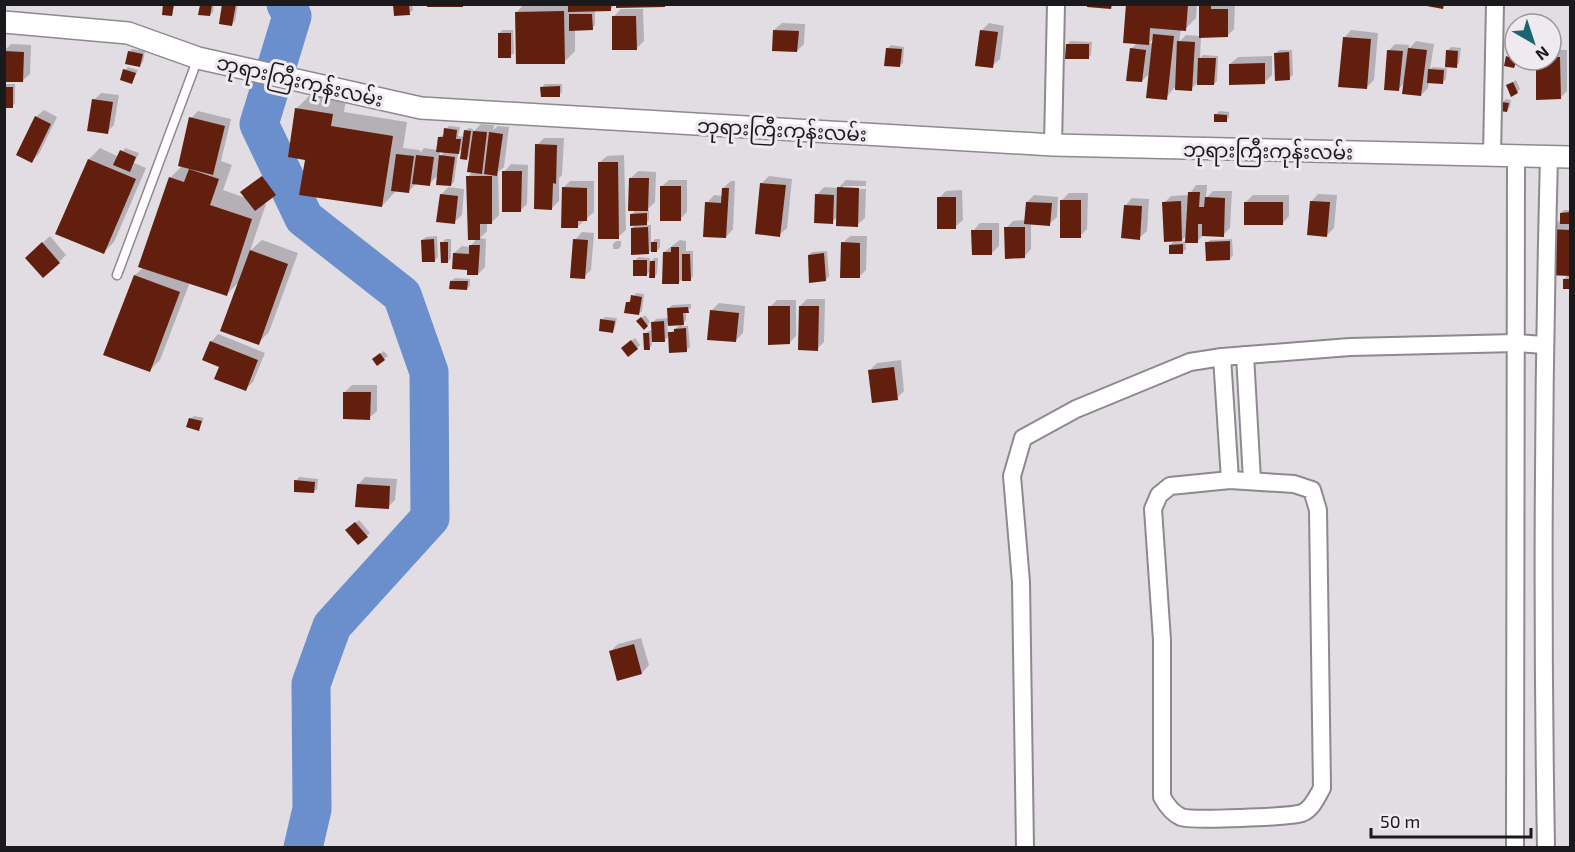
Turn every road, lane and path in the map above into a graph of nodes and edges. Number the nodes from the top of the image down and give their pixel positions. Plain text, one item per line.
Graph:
1 (1056, 4) edge
2 (1496, 4) edge
3 (4, 22) edge
4 (199, 58) junction
5 (1053, 146) junction
6 (1492, 156) junction
7 (1516, 157) junction
8 (1549, 157) junction
9 (1570, 157) edge
10 (117, 275) dead end
11 (1516, 343) junction
12 (1544, 345) junction
13 (1245, 355) junction
14 (1222, 357) junction
15 (1230, 480) junction
16 (1252, 480) junction
17 (1515, 557) junction
18 (1544, 559) junction
19 (1025, 848) edge
20 (1515, 848) edge
21 (1546, 848) edge

1 - 5 street
2 - 6 street
3 - 4 street, ဘုရားကြီးကုန်းလမ်း
4 - 5 street, ဘုရားကြီးကုန်းလမ်း
4 - 10 lane
5 - 6 street, ဘုရားကြီးကုန်းလမ်း
6 - 7 street, ဘုရားကြီးကုန်းလမ်း
7 - 8 street, ဘုရားကြီးကုန်းလမ်း
7 - 11 street
8 - 9 street, ဘုရားကြီးကုန်းလမ်း
8 - 12 street
11 - 12 street
11 - 13 street
11 - 17 street
12 - 18 street
13 - 14 street
13 - 16 street
14 - 15 street
14 - 19 street
15 - 16 street
15 - 16 street
17 - 18 street
17 - 20 street
18 - 21 street

